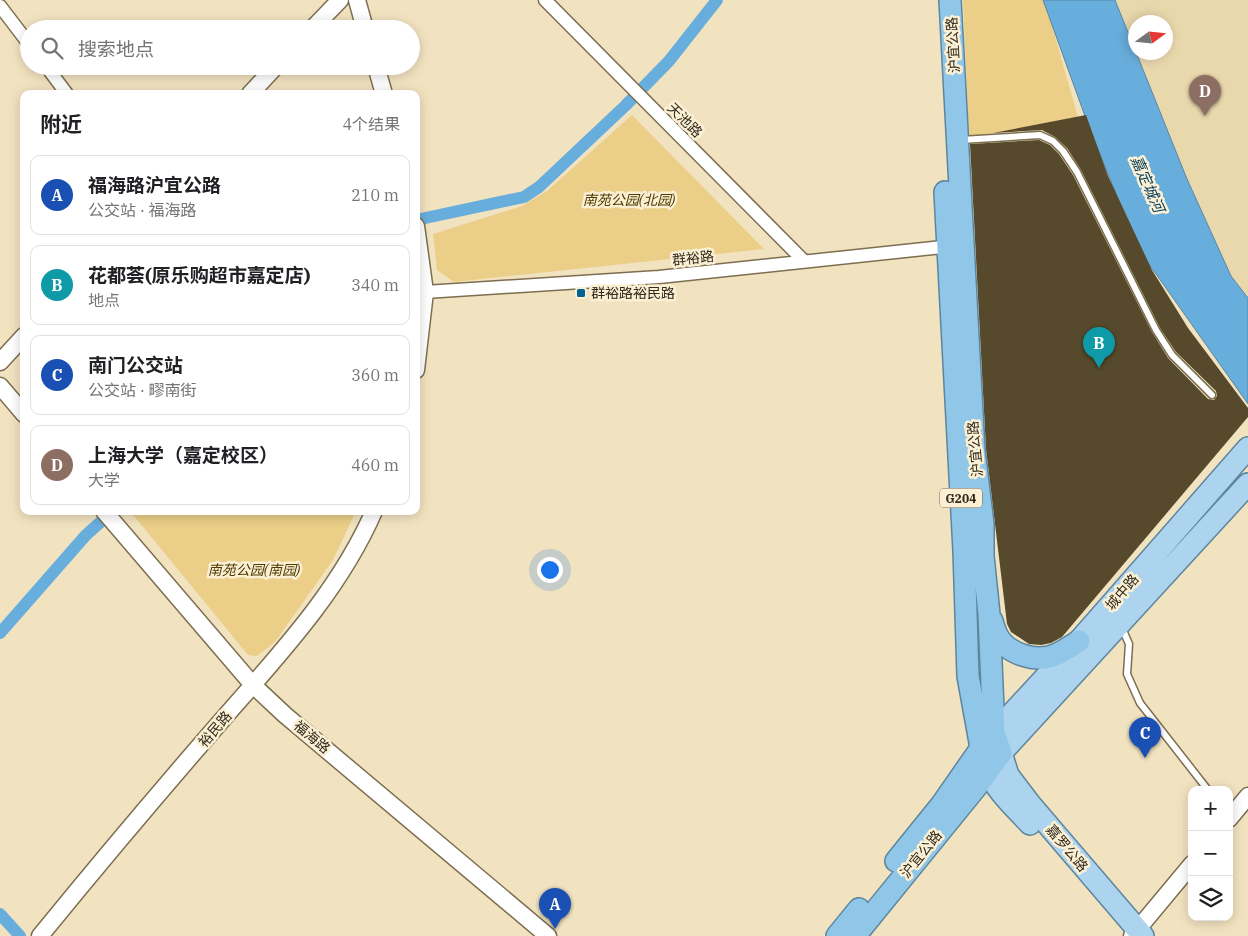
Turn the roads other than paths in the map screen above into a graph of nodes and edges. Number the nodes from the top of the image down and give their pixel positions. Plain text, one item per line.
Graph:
1 (340, 0) edge
2 (357, 0) edge
3 (545, 0) edge
4 (937, 0) edge
5 (950, 0) edge
6 (0, 6) edge
7 (321, 20) edge
8 (363, 20) edge
9 (20, 32) edge
10 (53, 75) edge
11 (268, 75) edge
12 (379, 75) edge
13 (65, 90) edge
14 (254, 90) edge
15 (383, 90) edge
16 (957, 140) junction
17 (955, 246) junction
18 (420, 250) edge
19 (804, 261) junction
20 (425, 292) junction
21 (420, 335) edge
22 (20, 340) edge
23 (0, 362) edge
24 (0, 386) edge
25 (1212, 395) dead end
26 (20, 409) edge
27 (1248, 448) edge
28 (1248, 484) edge
29 (372, 515) edge
30 (108, 517) edge
31 (989, 614) junction
32 (1121, 624) junction
33 (1079, 641) junction
34 (253, 685) junction
35 (992, 745) junction
36 (987, 772) junction
37 (1205, 786) edge
38 (1248, 796) edge
39 (1233, 814) edge
40 (1188, 869) edge
41 (1136, 935) edge
42 (40, 936) edge
43 (548, 936) edge
44 (837, 936) edge
45 (855, 936) edge

1 - 7 street
2 - 8 street
3 - 19 street, 天池路
4 - 17 highway, 沪宜公路 / G204
5 - 16 highway, 沪宜公路 / G204
6 - 9 street
10 - 13 street
11 - 14 street
12 - 15 street
16 - 17 highway, 沪宜公路 / G204
16 - 25 lane
17 - 19 street, 群裕路
17 - 31 highway, 沪宜公路 / G204
17 - 35 highway, 沪宜公路 / G204
18 - 20 street
19 - 20 street, 群裕路
20 - 21 street
22 - 23 street
24 - 26 street
27 - 33 main road, 城中路
28 - 32 main road, 城中路
29 - 34 street, 裕民路
30 - 34 street, 福海路
31 - 33 highway
31 - 35 highway, 沪宜公路 / G204
32 - 35 main road, 城中路
32 - 37 lane
33 - 35 main road, 城中路
34 - 42 street, 裕民路
34 - 43 street, 福海路
35 - 36 main road
35 - 41 main road, 嘉罗公路
35 - 44 highway, 沪宜公路
36 - 41 main road
36 - 45 highway, 沪宜公路
38 - 39 street
40 - 41 street

